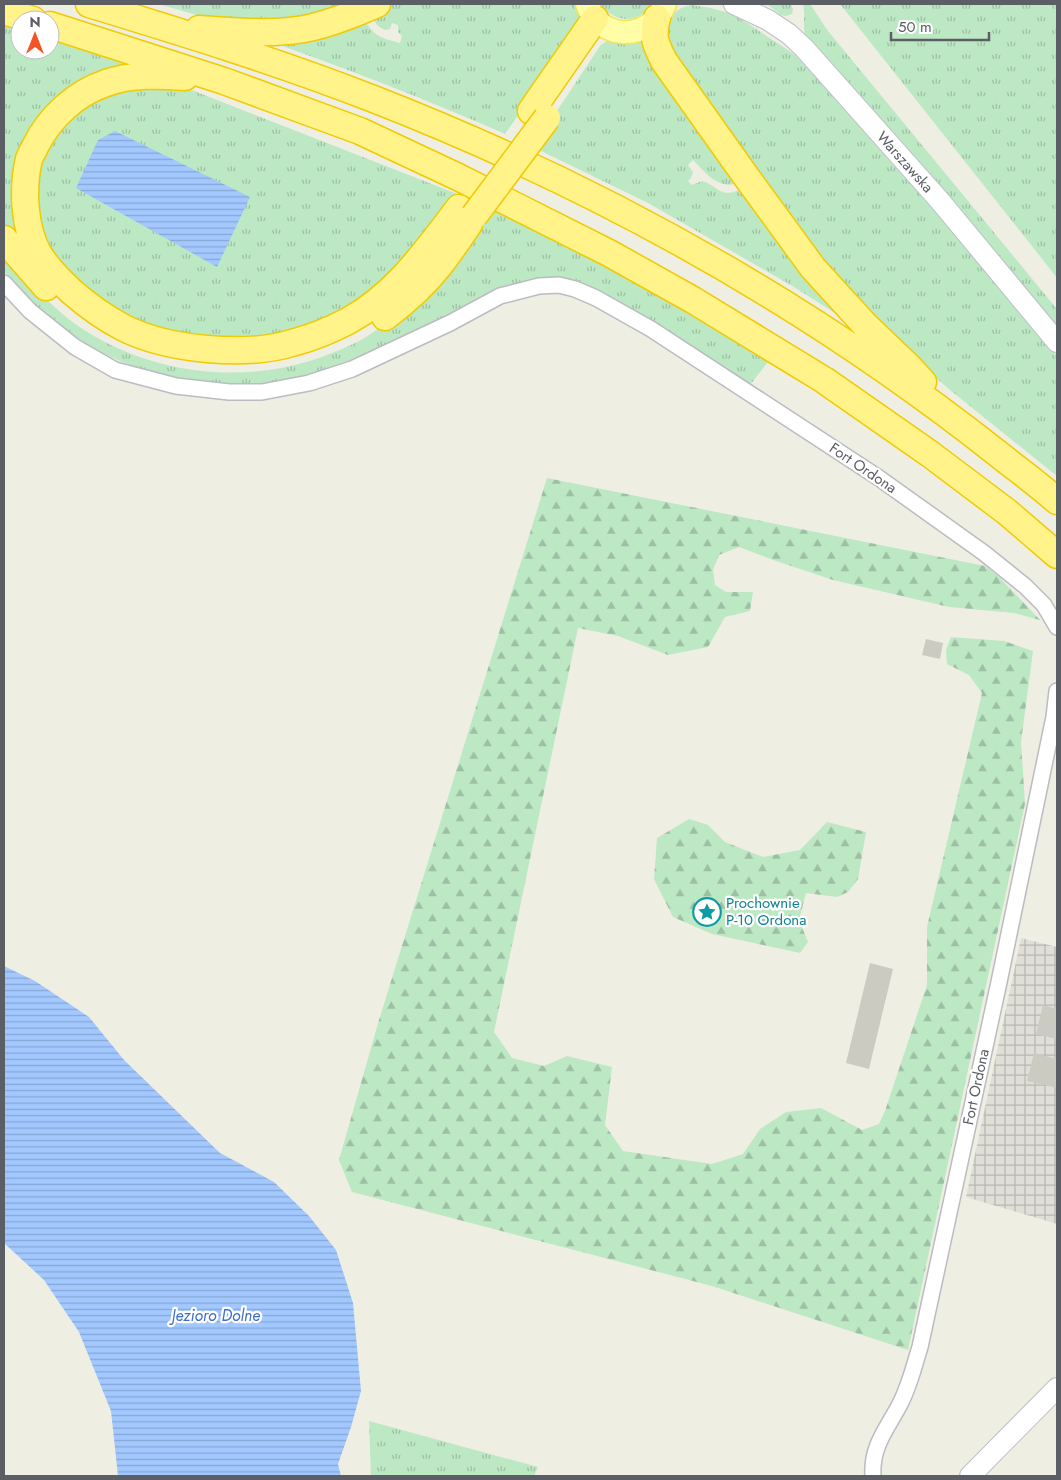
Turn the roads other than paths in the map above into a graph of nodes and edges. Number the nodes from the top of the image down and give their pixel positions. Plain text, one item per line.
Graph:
1 (89, 4) edge
2 (377, 4) edge
3 (734, 4) edge
4 (664, 8) edge
5 (596, 17) edge
6 (164, 27) junction
7 (60, 28) edge
8 (224, 81) junction
9 (467, 212) junction
10 (4, 239) edge
11 (4, 283) edge
12 (1057, 342) edge
13 (954, 419) junction
14 (1057, 501) edge
15 (1057, 555) edge
16 (1057, 627) edge
17 (1057, 691) edge
18 (1057, 1388) edge
19 (873, 1476) edge
20 (970, 1476) edge

1 - 6 highway
2 - 6 highway
3 - 12 main road, Warszawska
4 - 5 main road
4 - 13 highway
5 - 9 highway
6 - 13 highway
7 - 8 highway
8 - 9 highway
8 - 15 highway
9 - 10 highway
11 - 16 street, Fort Ordona
13 - 14 highway
17 - 19 street, Fort Ordona
18 - 20 main road

